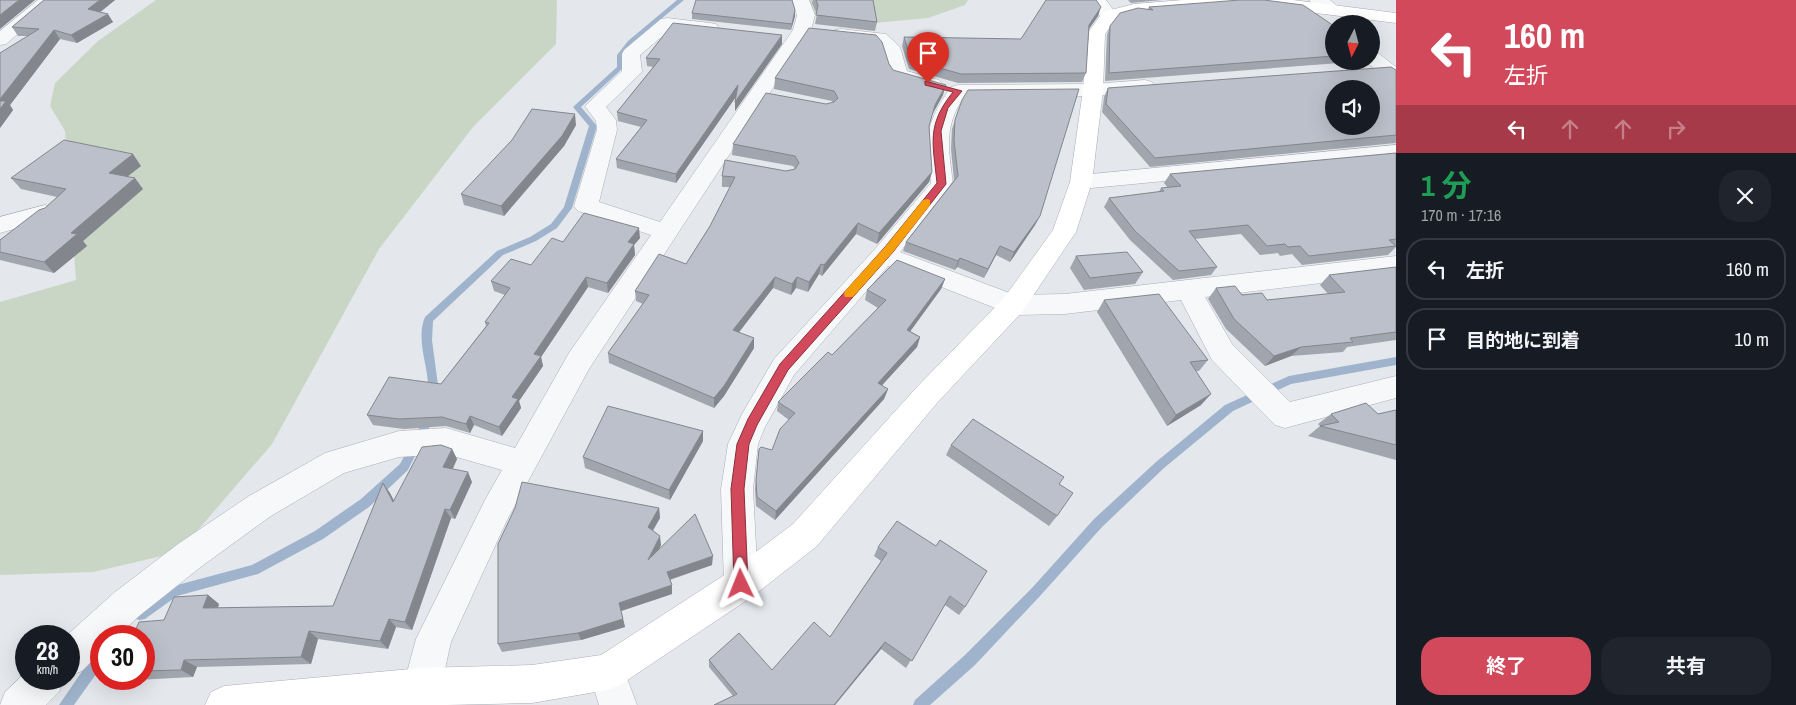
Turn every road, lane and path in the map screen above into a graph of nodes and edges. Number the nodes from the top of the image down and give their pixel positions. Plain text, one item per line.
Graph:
1 (21, 0) edge
2 (800, 0) edge
3 (1251, 0) edge
4 (46, 1) edge
5 (1318, 5) edge
6 (1103, 8) edge
7 (1325, 16) edge
8 (1396, 18) edge
9 (726, 30) edge
10 (791, 35) junction
11 (0, 40) edge
12 (1171, 84) edge
13 (1093, 90) junction
14 (958, 91) junction
15 (1396, 152) edge
16 (1081, 182) junction
17 (45, 213) edge
18 (0, 225) edge
19 (667, 232) junction
20 (884, 254) junction
21 (1396, 265) edge
22 (1188, 289) junction
23 (1013, 305) junction
24 (1396, 387) edge
25 (522, 463) junction
26 (741, 584) junction
27 (80, 648) edge
28 (422, 688) junction
29 (613, 689) edge
30 (34, 690) edge
31 (18, 705) edge
32 (224, 705) edge

1 - 4 street
2 - 10 street
3 - 5 street
3 - 6 street
4 - 11 street
5 - 7 street
5 - 8 street
6 - 13 street
9 - 19 street
10 - 14 street
10 - 19 street
12 - 13 street
13 - 14 street
13 - 16 street
14 - 20 street
15 - 16 street
16 - 23 street
17 - 18 street
19 - 25 street
20 - 23 street
20 - 26 street
21 - 22 street
22 - 23 street
22 - 24 street
23 - 26 street
25 - 27 street
25 - 28 street
26 - 29 street
28 - 29 street
28 - 32 street
30 - 31 street

